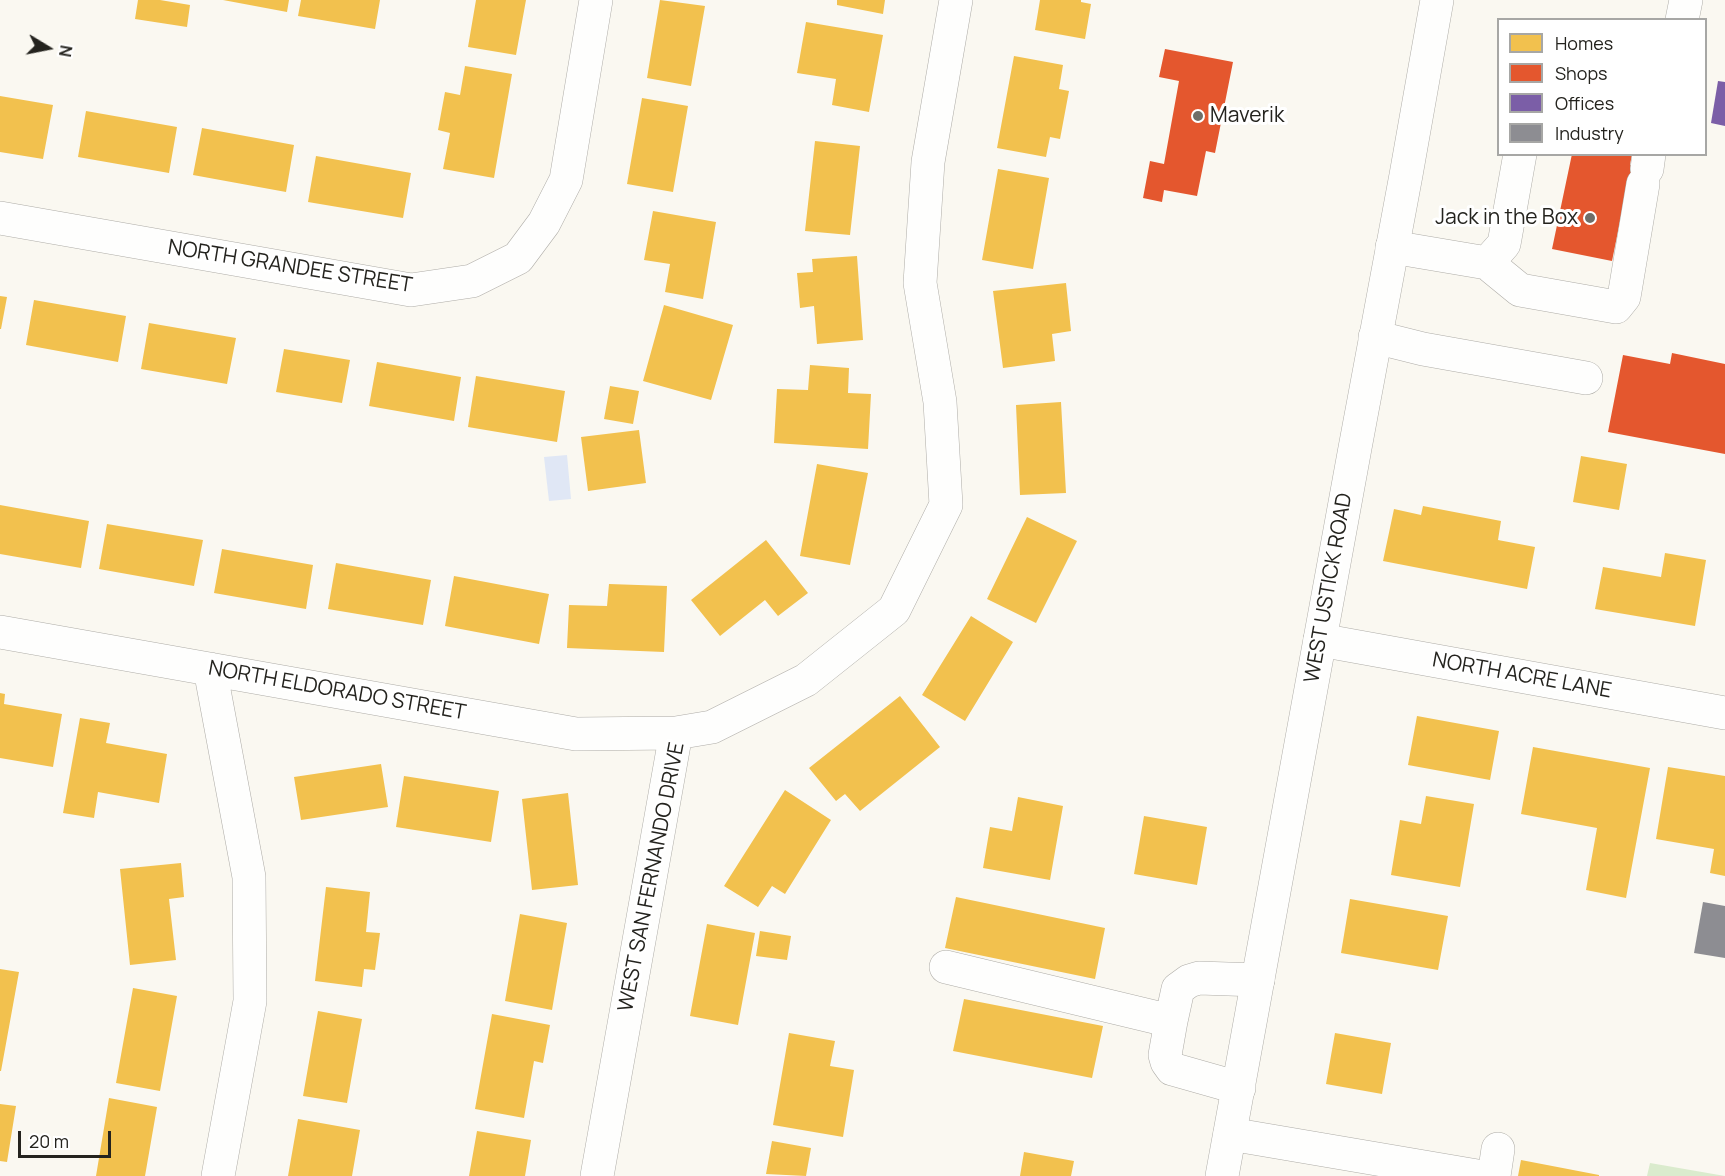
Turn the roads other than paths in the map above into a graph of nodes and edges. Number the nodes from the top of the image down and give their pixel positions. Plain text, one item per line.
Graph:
1 (596, 0) edge
2 (956, 0) edge
3 (1437, 0) edge
4 (1686, 0) edge
5 (1682, 18) edge
6 (1520, 156) edge
7 (1646, 169) edge
8 (0, 218) edge
9 (1392, 247) junction
10 (1487, 263) junction
11 (1375, 337) junction
12 (1586, 378) dead end
13 (0, 632) edge
14 (1320, 640) junction
15 (210, 669) junction
16 (1725, 713) edge
17 (676, 733) junction
18 (946, 967) dead end
19 (1258, 980) junction
20 (1171, 1021) junction
21 (1239, 1088) junction
22 (1230, 1134) junction
23 (218, 1176) edge
24 (597, 1176) edge
25 (1222, 1176) edge
26 (1477, 1176) edge

1 - 8 street, NORTH GRANDEE STREET
2 - 17 street, WEST SAN FERNANDO DRIVE
3 - 9 street, WEST USTICK ROAD
4 - 5 street
6 - 10 street
7 - 10 street
9 - 10 street
9 - 11 street, WEST USTICK ROAD
11 - 12 street
11 - 14 street, WEST USTICK ROAD
13 - 15 street, NORTH ELDORADO STREET
14 - 16 street, NORTH ACRE LANE
14 - 19 street, WEST USTICK ROAD
15 - 17 street, NORTH ELDORADO STREET
15 - 23 street
17 - 24 street, WEST SAN FERNANDO DRIVE
18 - 20 street
19 - 20 street
19 - 21 street, WEST USTICK ROAD
20 - 21 street
21 - 22 street, WEST USTICK ROAD
22 - 25 street, WEST USTICK ROAD
22 - 26 street

